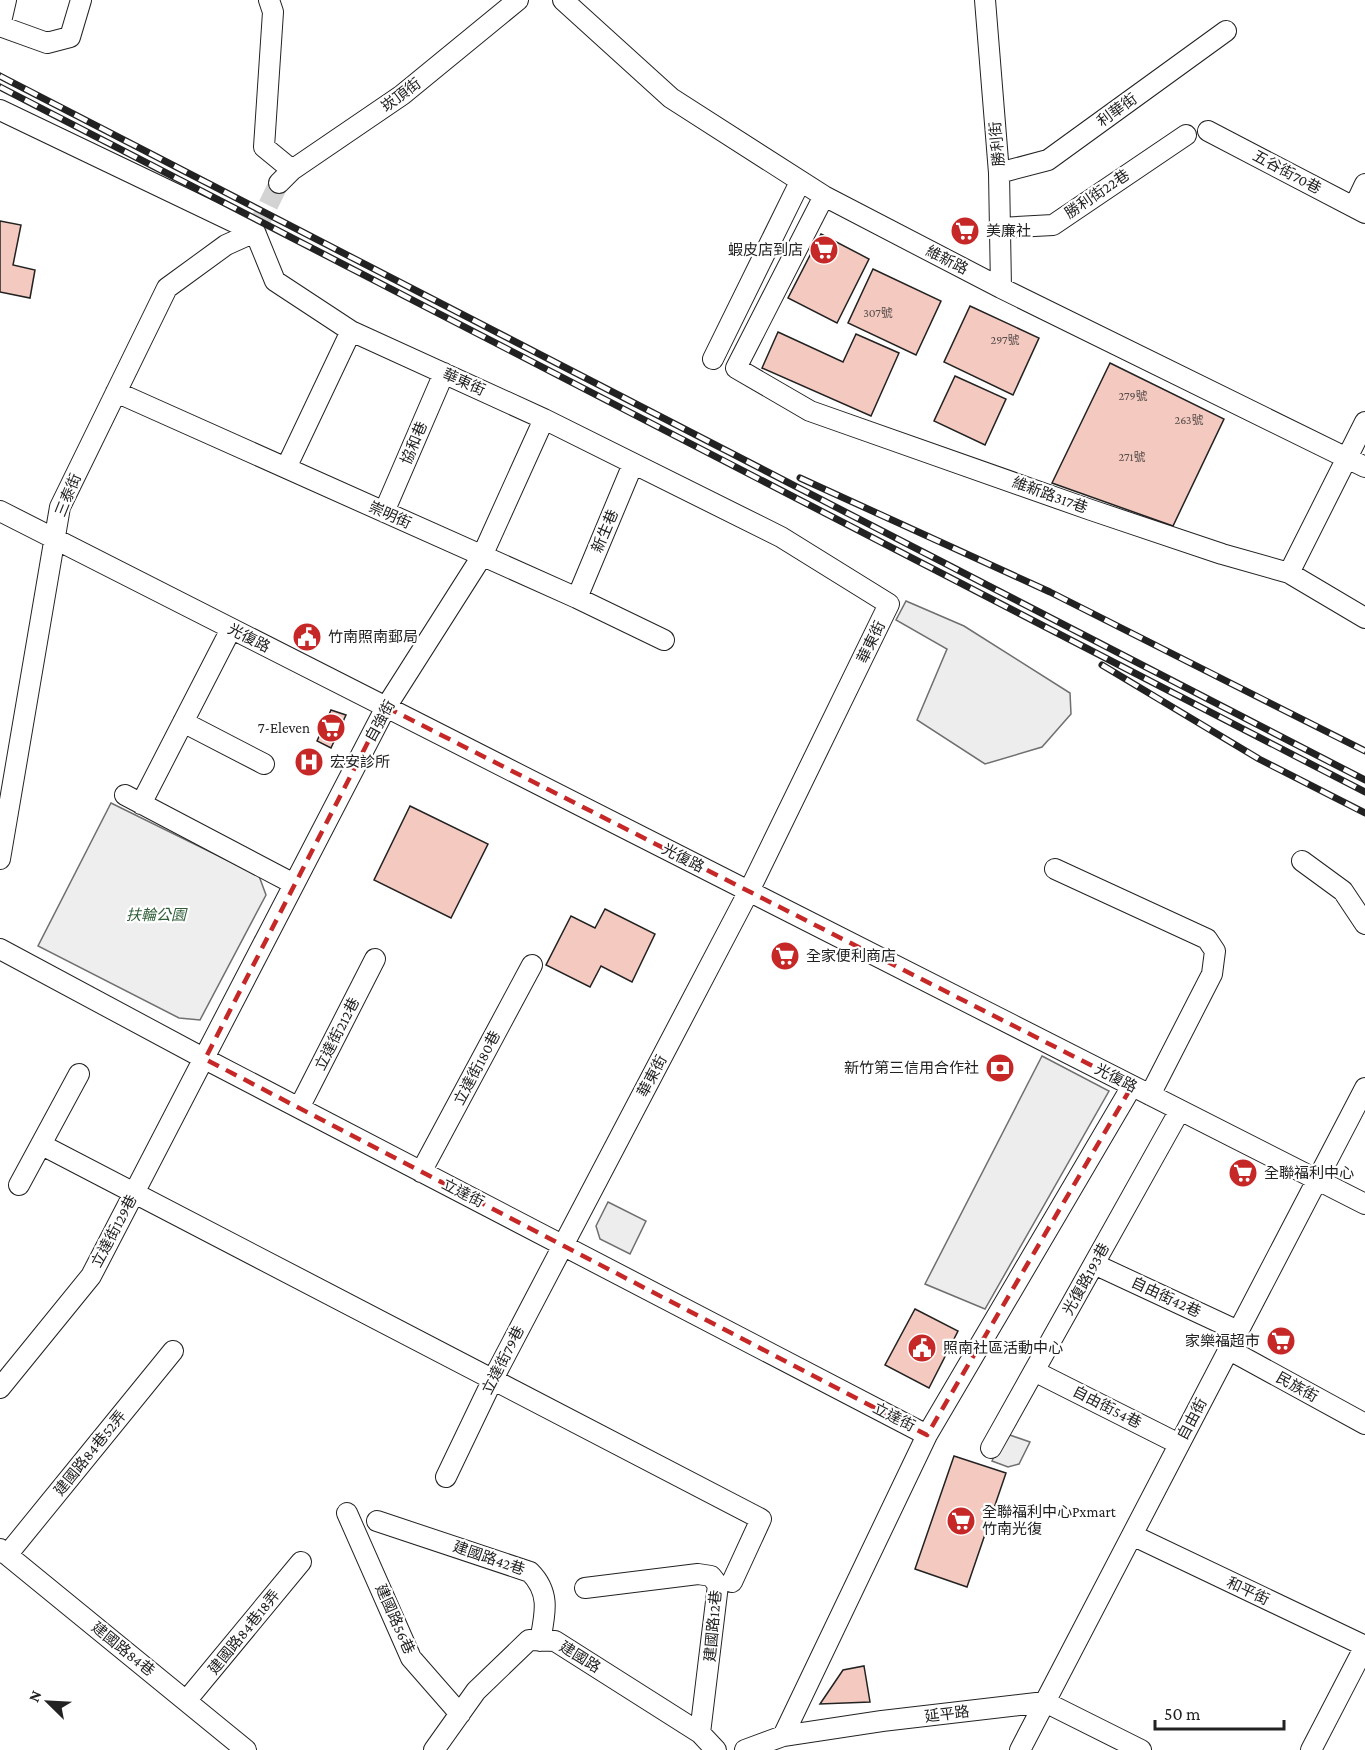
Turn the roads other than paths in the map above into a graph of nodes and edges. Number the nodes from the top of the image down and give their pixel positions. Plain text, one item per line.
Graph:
1 (6, 0) edge
2 (81, 0) edge
3 (269, 0) edge
4 (518, 0) edge
5 (563, 0) edge
6 (985, 0) edge
7 (0, 26) edge
8 (1226, 31) dead end
9 (0, 110) edge
10 (1208, 131) dead end
11 (1186, 135) dead end
12 (999, 173) junction
13 (800, 182) junction
14 (1365, 184) edge
15 (824, 196) junction
16 (1359, 210) edge
17 (1000, 228) junction
18 (255, 232) junction
19 (1001, 288) junction
20 (351, 331) junction
21 (713, 359) dead end
22 (444, 373) junction
23 (116, 392) junction
24 (544, 418) junction
25 (1365, 422) edge
26 (1346, 459) junction
27 (633, 464) junction
28 (1365, 467) edge
29 (286, 468) junction
30 (0, 511) edge
31 (384, 512) junction
32 (54, 539) junction
33 (482, 556) junction
34 (1289, 573) junction
35 (577, 598) junction
36 (1365, 618) edge
37 (231, 628) junction
38 (664, 640) dead end
39 (386, 707) junction
40 (183, 722) junction
41 (264, 764) dead end
42 (0, 859) edge
43 (1302, 861) dead end
44 (1055, 869) dead end
45 (294, 884) junction
46 (749, 891) junction
47 (1365, 924) edge
48 (0, 949) edge
49 (375, 959) dead end
50 (532, 964) dead end
51 (205, 1059) junction
52 (79, 1074) dead end
53 (1365, 1088) edge
54 (1141, 1090) junction
55 (299, 1108) junction
56 (1180, 1110) junction
57 (42, 1145) junction
58 (421, 1172) junction
59 (1317, 1179) junction
60 (19, 1185) dead end
61 (135, 1193) junction
62 (1365, 1204) edge
63 (562, 1245) junction
64 (1094, 1264) junction
65 (1238, 1331) junction
66 (1228, 1349) junction
67 (173, 1351) dead end
68 (1034, 1371) junction
69 (493, 1379) junction
70 (0, 1388) edge
71 (1365, 1424) edge
72 (927, 1435) junction
73 (1179, 1444) junction
74 (991, 1448) dead end
75 (446, 1477) dead end
76 (347, 1513) dead end
77 (377, 1521) dead end
78 (1132, 1535) junction
79 (4, 1552) edge
80 (301, 1562) dead end
81 (732, 1582) dead end
82 (585, 1588) dead end
83 (540, 1641) junction
84 (1365, 1646) edge
85 (186, 1701) junction
86 (1045, 1702) junction
87 (460, 1714) junction
88 (700, 1732) junction
89 (783, 1736) junction
90 (246, 1750) edge
91 (434, 1750) edge
92 (717, 1750) edge
93 (745, 1750) edge
94 (1020, 1750) edge
95 (1141, 1750) edge
96 (1311, 1750) edge

1 - 7 street
2 - 7 street
3 - 4 street, 崁頂街
5 - 13 street, 維新路
6 - 12 street, 勝利街
8 - 12 street, 利華街
9 - 18 street
10 - 16 street, 五谷街70巷
11 - 17 street, 勝利街22巷
12 - 17 street, 勝利街
13 - 15 street, 維新路
13 - 21 street
14 - 16 street
15 - 19 street, 維新路
15 - 34 street, 維新路317巷
17 - 19 street, 勝利街
18 - 20 street, 華東街
18 - 23 street, 三泰街
19 - 26 street, 維新路
20 - 22 street, 華東街
20 - 29 street
22 - 24 street, 華東街
22 - 31 street, 協和巷
23 - 29 street, 崇明街
23 - 32 street, 三泰街
24 - 27 street, 華東街
24 - 33 street, 自強街
25 - 26 street
26 - 28 street, 維新路
26 - 34 street
27 - 35 street, 新生巷
27 - 46 street, 華東街
29 - 31 street, 崇明街
30 - 32 street, 光復路
31 - 33 street, 崇明街
32 - 37 street, 光復路
32 - 42 street, 三泰街
33 - 35 street, 崇明街
33 - 39 street, 自強街
34 - 36 street, 維新路317巷
35 - 38 street, 崇明街
37 - 39 street, 光復路
37 - 40 street
39 - 45 street, 自強街
39 - 46 street, 光復路
40 - 41 street
40 - 45 street
43 - 47 street
44 - 54 street, 立達街
45 - 51 street, 自強街
46 - 54 street, 光復路
46 - 63 street, 華東街
48 - 51 street, 立達街
49 - 55 street, 立達街212巷
50 - 58 street, 立達街180巷
51 - 55 street, 立達街
51 - 61 street, 立達街129巷
52 - 57 street
53 - 59 street, 自由街
54 - 56 street, 光復路
54 - 72 street, 立達街
55 - 58 street, 立達街
56 - 59 street, 光復路
56 - 64 street, 光復路193巷
57 - 60 street
57 - 61 street
58 - 63 street, 立達街
59 - 62 street, 光復路
59 - 65 street, 自由街
61 - 69 street
61 - 70 street, 立達街129巷
63 - 69 street, 立達街79巷
63 - 72 street, 立達街
64 - 65 street, 自由街42巷
64 - 68 street, 光復路193巷
65 - 66 street, 自由街
66 - 71 street, 民族街
66 - 73 street, 自由街
67 - 79 street, 建國路84巷52弄
68 - 73 street, 自由街54巷
68 - 74 street, 光復路193巷
69 - 75 street, 立達街79巷
69 - 81 street
72 - 89 street, 立達街
73 - 78 street, 自由街
76 - 87 street, 建國路56巷
77 - 83 street, 建國路42巷
78 - 84 street, 和平街
78 - 86 street, 自由街
79 - 85 street, 建國路84巷
80 - 85 street, 建國路84巷18弄
82 - 88 street, 建國路12巷
83 - 87 street, 建國路
83 - 88 street, 建國路
84 - 96 street
85 - 90 street, 建國路84巷
86 - 89 street, 延平路
86 - 94 street, 自由街
86 - 95 street
87 - 91 street, 建國路
88 - 92 street, 建國路
89 - 93 street, 延平路

